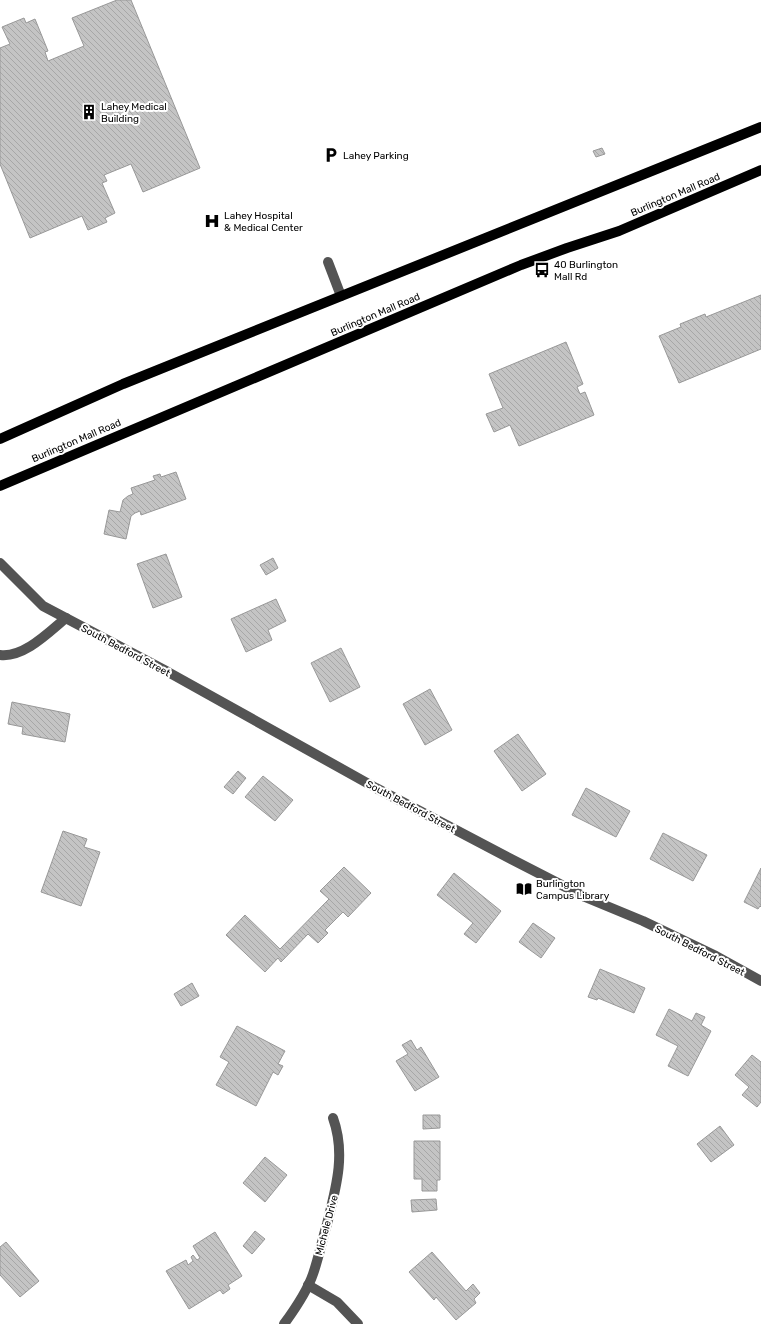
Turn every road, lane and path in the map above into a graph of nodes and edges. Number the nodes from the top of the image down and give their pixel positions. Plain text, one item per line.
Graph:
1 (761, 127) edge
2 (761, 170) edge
3 (328, 262) dead end
4 (341, 296) junction
5 (0, 438) edge
6 (0, 486) edge
7 (0, 563) edge
8 (66, 618) junction
9 (0, 655) edge
10 (761, 981) edge
11 (333, 1118) dead end
12 (308, 1285) junction
13 (284, 1324) edge
14 (358, 1324) edge

1 - 4 main road
2 - 6 main road, Burlington Mall Road
3 - 4 street
4 - 5 main road
7 - 8 street, South Bedford Street
8 - 9 street
8 - 10 street, South Bedford Street
11 - 12 street, Michele Drive
12 - 13 street, Michele Drive
12 - 14 street

